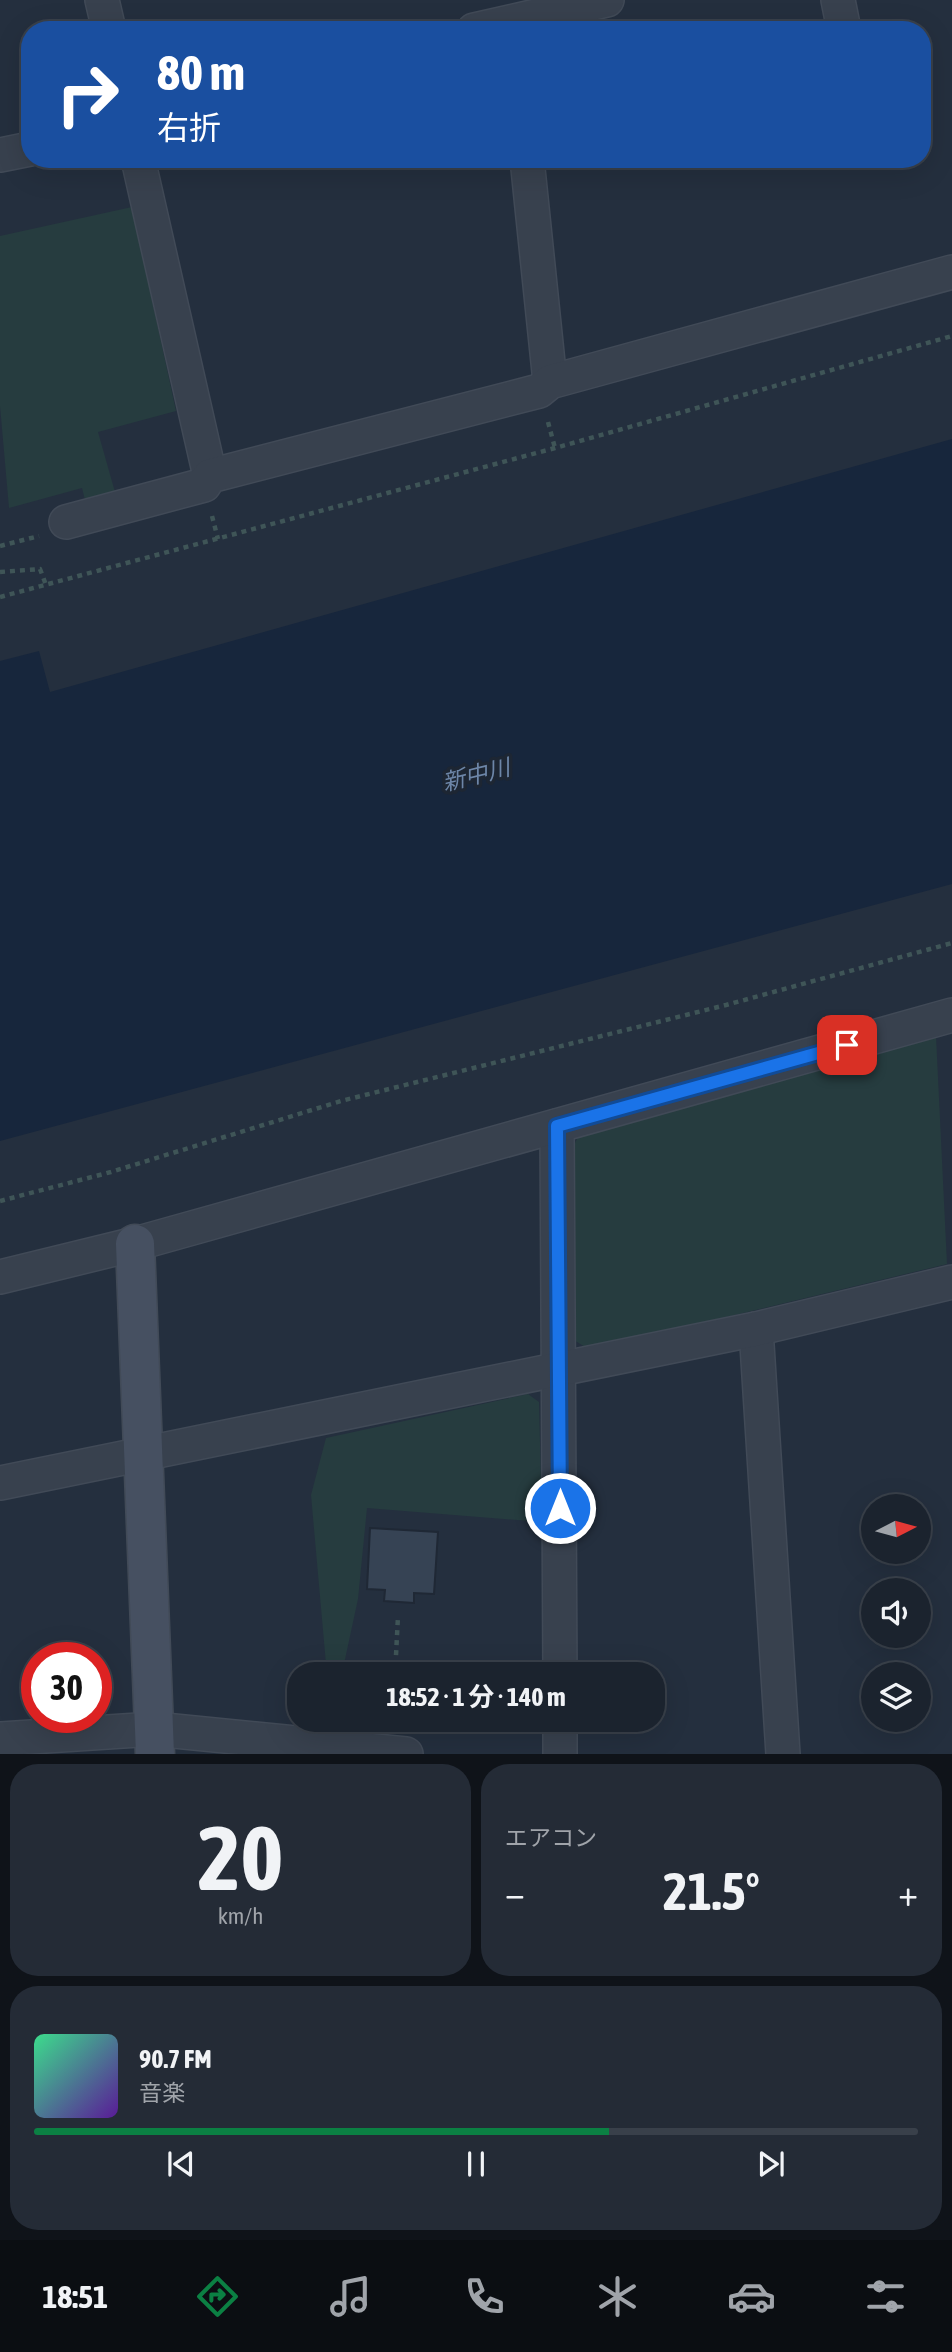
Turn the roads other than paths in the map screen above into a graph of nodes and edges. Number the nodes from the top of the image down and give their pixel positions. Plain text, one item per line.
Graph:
1 (102, 0) edge
2 (607, 0) edge
3 (838, 0) edge
4 (512, 16) edge
5 (107, 21) edge
6 (842, 21) edge
7 (21, 151) edge
8 (0, 155) edge
9 (140, 168) edge
10 (528, 168) edge
11 (952, 272) edge
12 (550, 383) junction
13 (210, 477) junction
14 (66, 523) dead end
15 (952, 1015) edge
16 (557, 1126) junction
17 (135, 1244) junction
18 (0, 1277) edge
19 (952, 1282) edge
20 (756, 1329) junction
21 (560, 1369) junction
22 (146, 1455) junction
23 (0, 1483) edge
24 (560, 1662) edge
25 (560, 1732) edge
26 (0, 1739) edge
27 (154, 1741) edge
28 (406, 1754) edge
29 (560, 1754) edge
30 (783, 1754) edge

1 - 5 street
2 - 4 street
3 - 6 street
7 - 8 street
9 - 13 street
10 - 12 street
11 - 12 street
12 - 13 street
13 - 14 street
15 - 16 street
16 - 17 street
16 - 21 street
17 - 18 street
17 - 22 street
19 - 20 street
20 - 21 street
20 - 30 street
21 - 22 street
21 - 24 street
22 - 23 street
22 - 27 street
25 - 29 street
26 - 27 street
27 - 28 street

